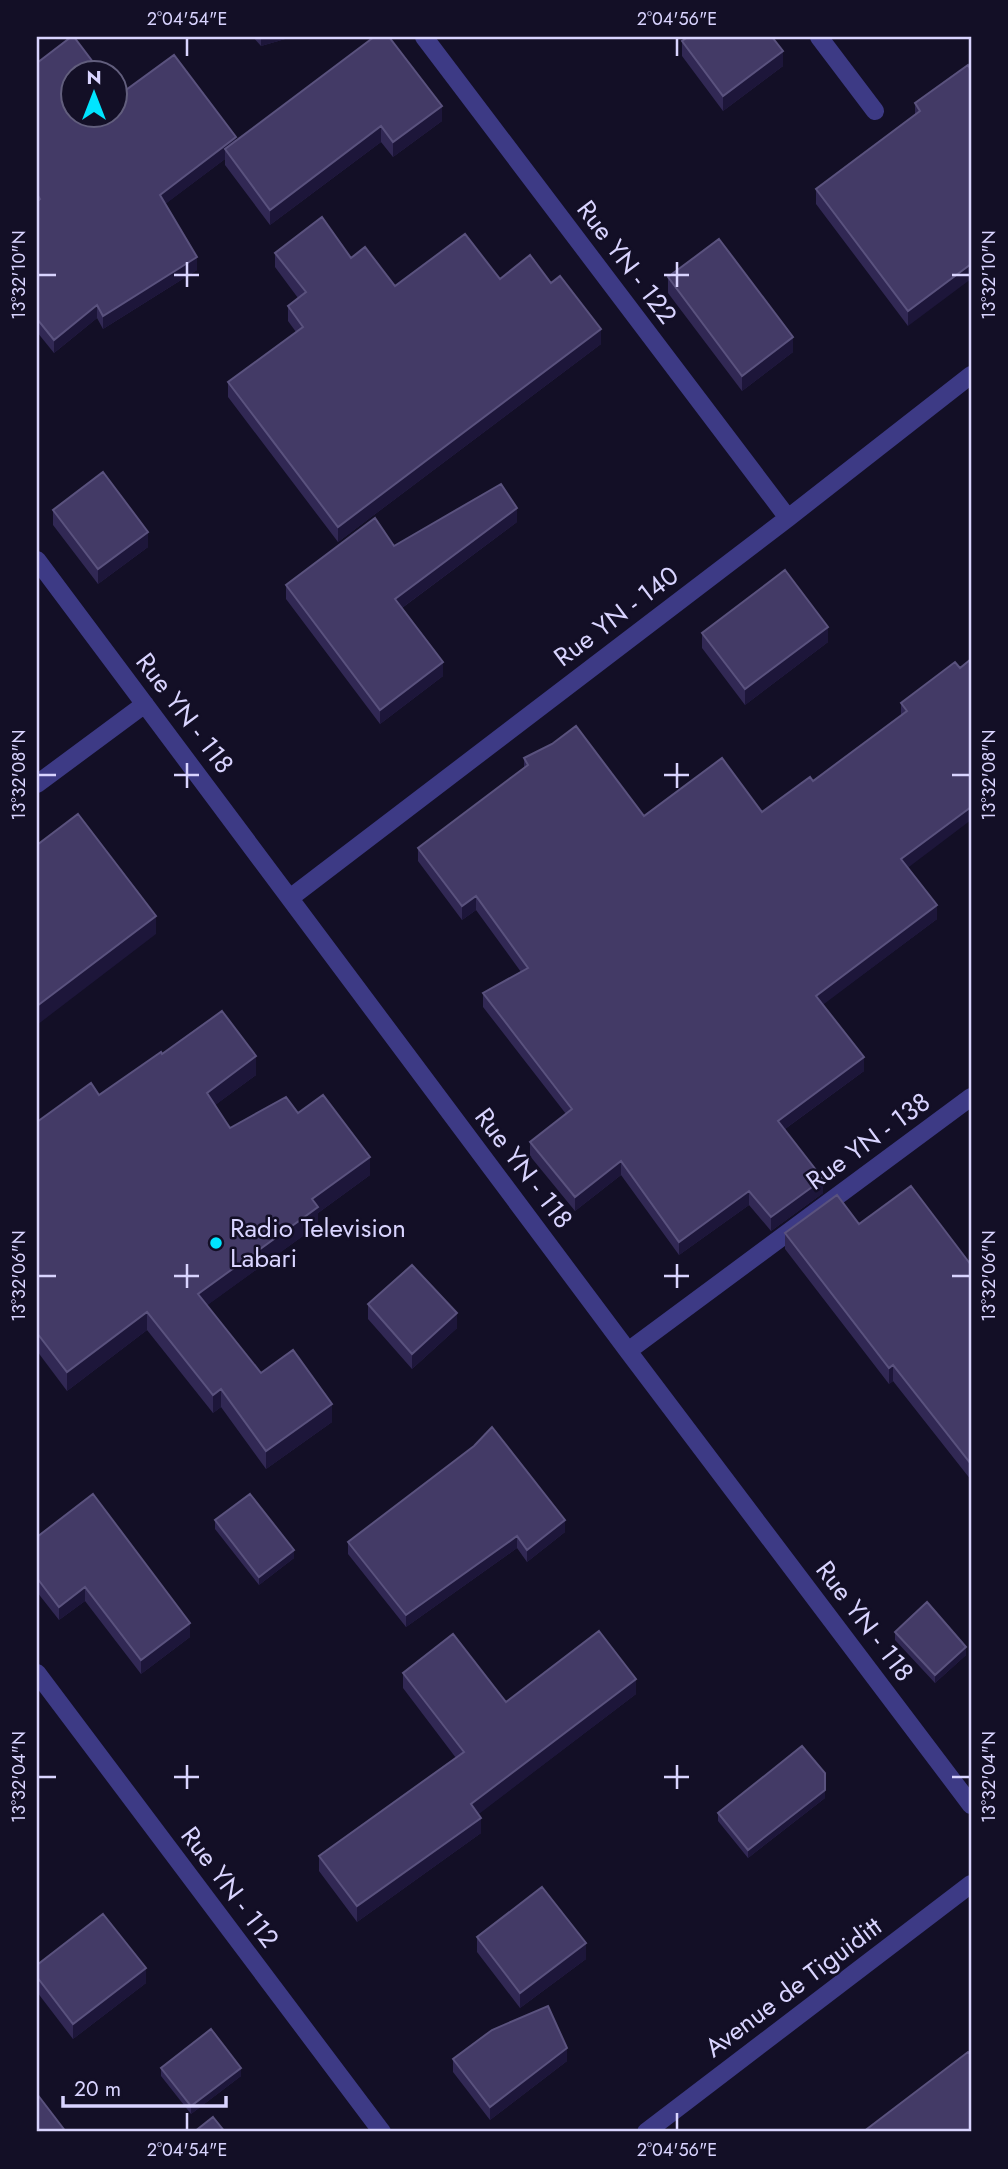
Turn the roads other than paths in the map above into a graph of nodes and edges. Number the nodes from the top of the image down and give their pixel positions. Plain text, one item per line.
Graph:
1 (424, 37) edge
2 (819, 37) edge
3 (875, 111) dead end
4 (971, 375) edge
5 (788, 518) junction
6 (37, 560) edge
7 (145, 704) junction
8 (37, 784) edge
9 (290, 898) junction
10 (971, 1097) edge
11 (628, 1351) junction
12 (37, 1673) edge
13 (971, 1805) edge
14 (971, 1884) edge
15 (382, 2132) edge
16 (646, 2132) edge

1 - 5 street, Rue YN - 122
2 - 3 street
4 - 5 street, Rue YN - 140
5 - 9 street, Rue YN - 140
6 - 7 street, Rue YN - 118
7 - 8 street
7 - 9 street, Rue YN - 118
9 - 11 street, Rue YN - 118
10 - 11 street, Rue YN - 138
11 - 13 street, Rue YN - 118
12 - 15 street, Rue YN - 112
14 - 16 street, Avenue de Tiguiditt

